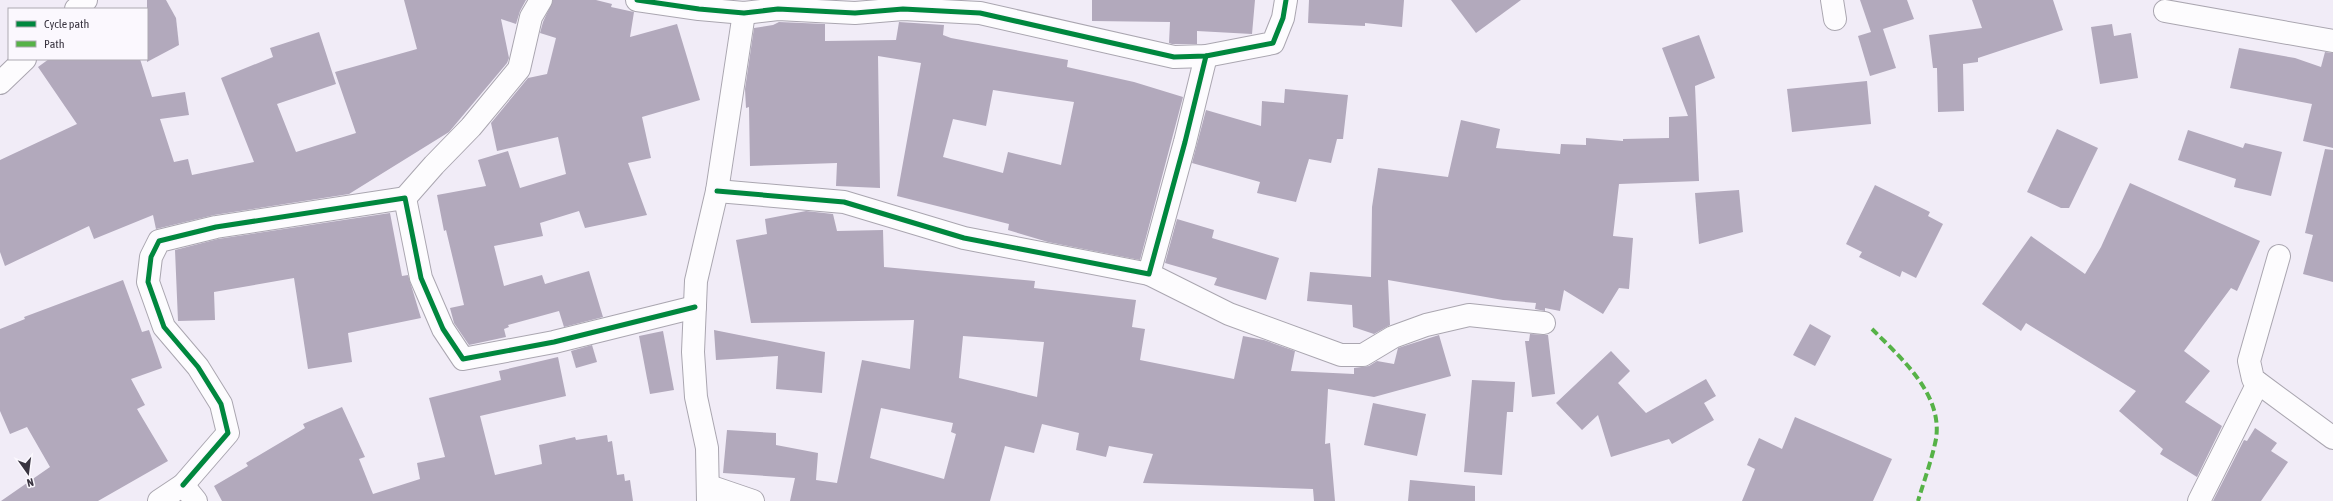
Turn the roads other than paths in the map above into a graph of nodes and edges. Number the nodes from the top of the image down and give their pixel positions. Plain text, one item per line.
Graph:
1 (86, 0) edge
2 (541, 0) edge
3 (637, 0) edge
4 (1286, 0) edge
5 (856, 7) edge
6 (77, 8) edge
7 (2165, 11) dead end
8 (744, 13) junction
9 (2333, 41) edge
10 (1206, 56) junction
11 (24, 60) edge
12 (0, 83) edge
13 (717, 191) junction
14 (405, 198) junction
15 (2279, 256) dead end
16 (1149, 274) junction
17 (695, 306) junction
18 (1544, 323) dead end
19 (2258, 383) junction
20 (2333, 438) edge
21 (189, 493) edge
22 (708, 493) edge
23 (159, 501) edge
24 (753, 501) edge
25 (2199, 501) edge

1 - 6 street
2 - 14 street
3 - 8 street
4 - 10 street
5 - 8 street
5 - 10 street
7 - 9 street
8 - 13 street
10 - 16 street
11 - 12 street
13 - 16 street
13 - 17 street
14 - 17 street
14 - 21 street
15 - 19 street
16 - 18 street
17 - 22 street
19 - 20 street
19 - 25 street
21 - 23 street
22 - 24 street

